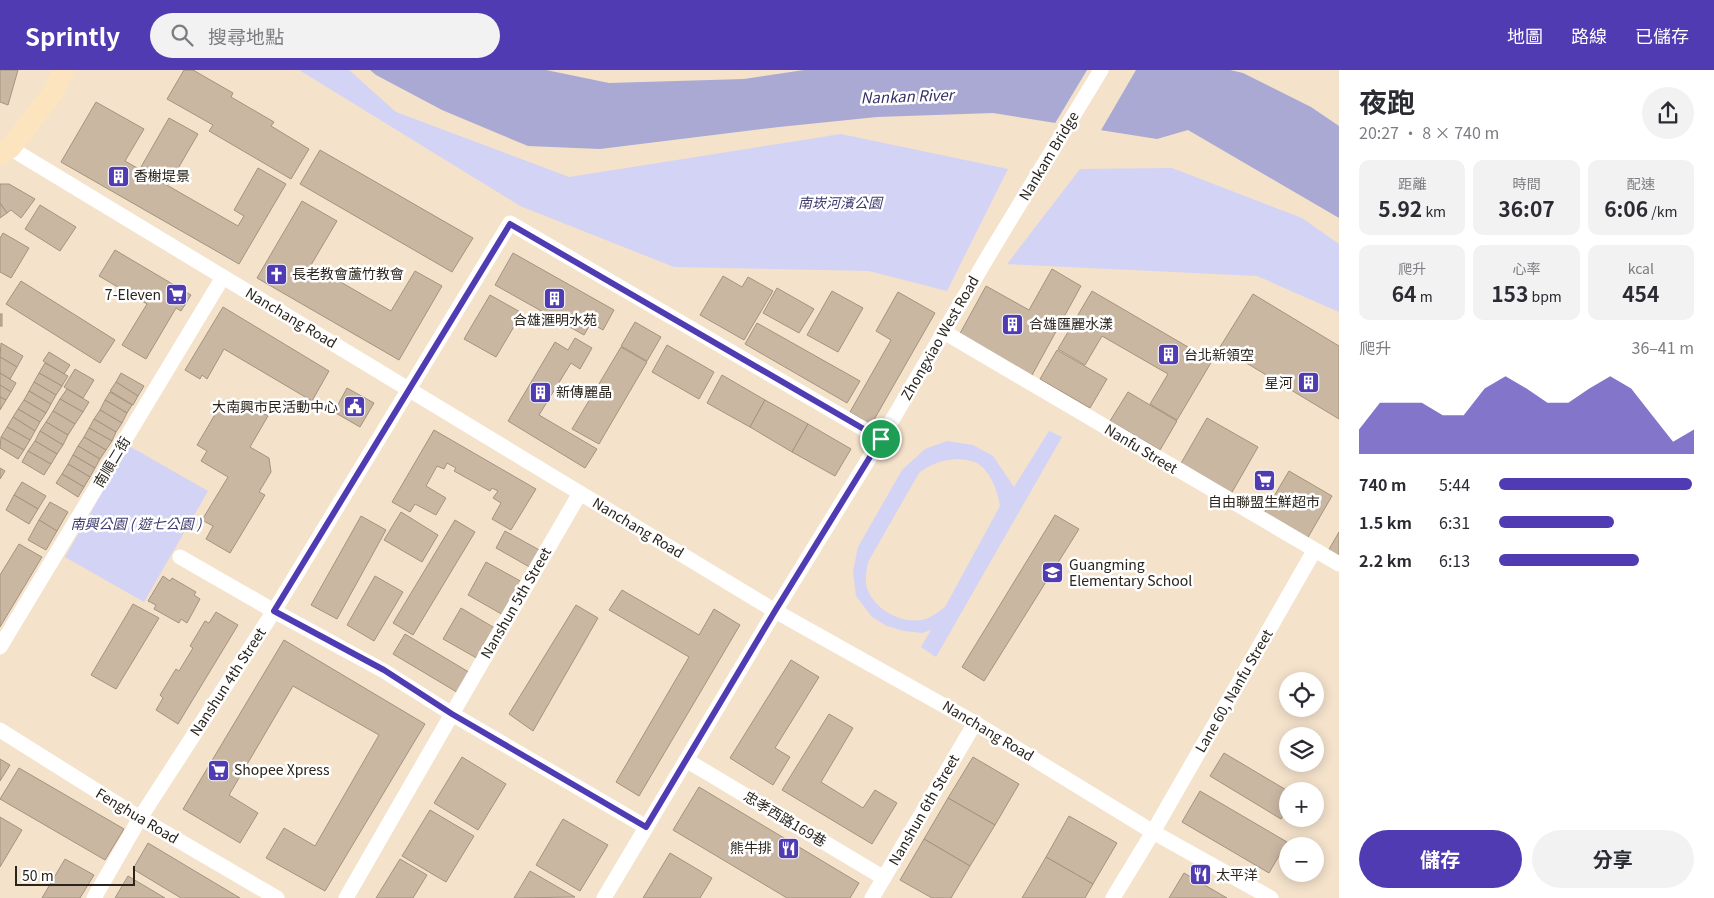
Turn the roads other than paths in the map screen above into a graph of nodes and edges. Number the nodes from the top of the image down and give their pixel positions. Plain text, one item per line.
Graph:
1 (64, 70) edge
2 (1101, 70) edge
3 (5, 151) edge
4 (997, 242) joint
5 (223, 277) junction
6 (944, 332) junction
7 (409, 388) junction
8 (881, 439) junction
9 (580, 493) junction
10 (1314, 551) junction
11 (180, 557) dead end
12 (1339, 564) edge
13 (274, 611) junction
14 (775, 611) junction
15 (0, 647) edge
16 (452, 714) junction
17 (975, 723) junction
18 (0, 730) edge
19 (686, 760) junction
20 (140, 818) junction
21 (646, 827) junction
22 (1153, 832) junction
23 (884, 878) junction
24 (98, 896) edge
25 (277, 898) edge
26 (346, 898) edge
27 (604, 898) edge
28 (872, 898) edge
29 (1113, 898) edge
30 (1271, 898) edge

1 - 3 street
2 - 4 street, Nankam Bridge
3 - 5 street, Nanchang Road
4 - 6 street, Zhongxiao West Road
5 - 7 street, Nanchang Road
5 - 15 street, 南順二街
6 - 8 street, Zhongxiao West Road
6 - 10 street, Nanfu Street
7 - 8 street, Nanshun 4th Street
7 - 9 street, Nanchang Road
7 - 13 street, Nanshun 4th Street
8 - 14 street, Zhongxiao West Road
9 - 14 street, Nanchang Road
9 - 16 street, Nanshun 5th Street
10 - 12 street, Nanfu Street
10 - 22 street, Lane 60, Nanfu Street
11 - 13 street
13 - 16 street
13 - 20 street, Nanshun 4th Street
14 - 17 street, Nanchang Road
14 - 19 street, Zhongxiao West Road
16 - 21 street
16 - 26 street, Nanshun 5th Street
17 - 22 street, Nanchang Road
17 - 23 street, Nanshun 6th Street
18 - 20 street, Fenghua Road
19 - 21 street, Zhongxiao West Road
19 - 23 street, 忠孝西路169巷
20 - 24 street, Nanshun 4th Street
20 - 25 street, Fenghua Road
21 - 27 street, Zhongxiao West Road
22 - 29 street, Lane 60, Nanfu Street
22 - 30 street, Nanchang Road
23 - 28 street, Nanshun 6th Street

